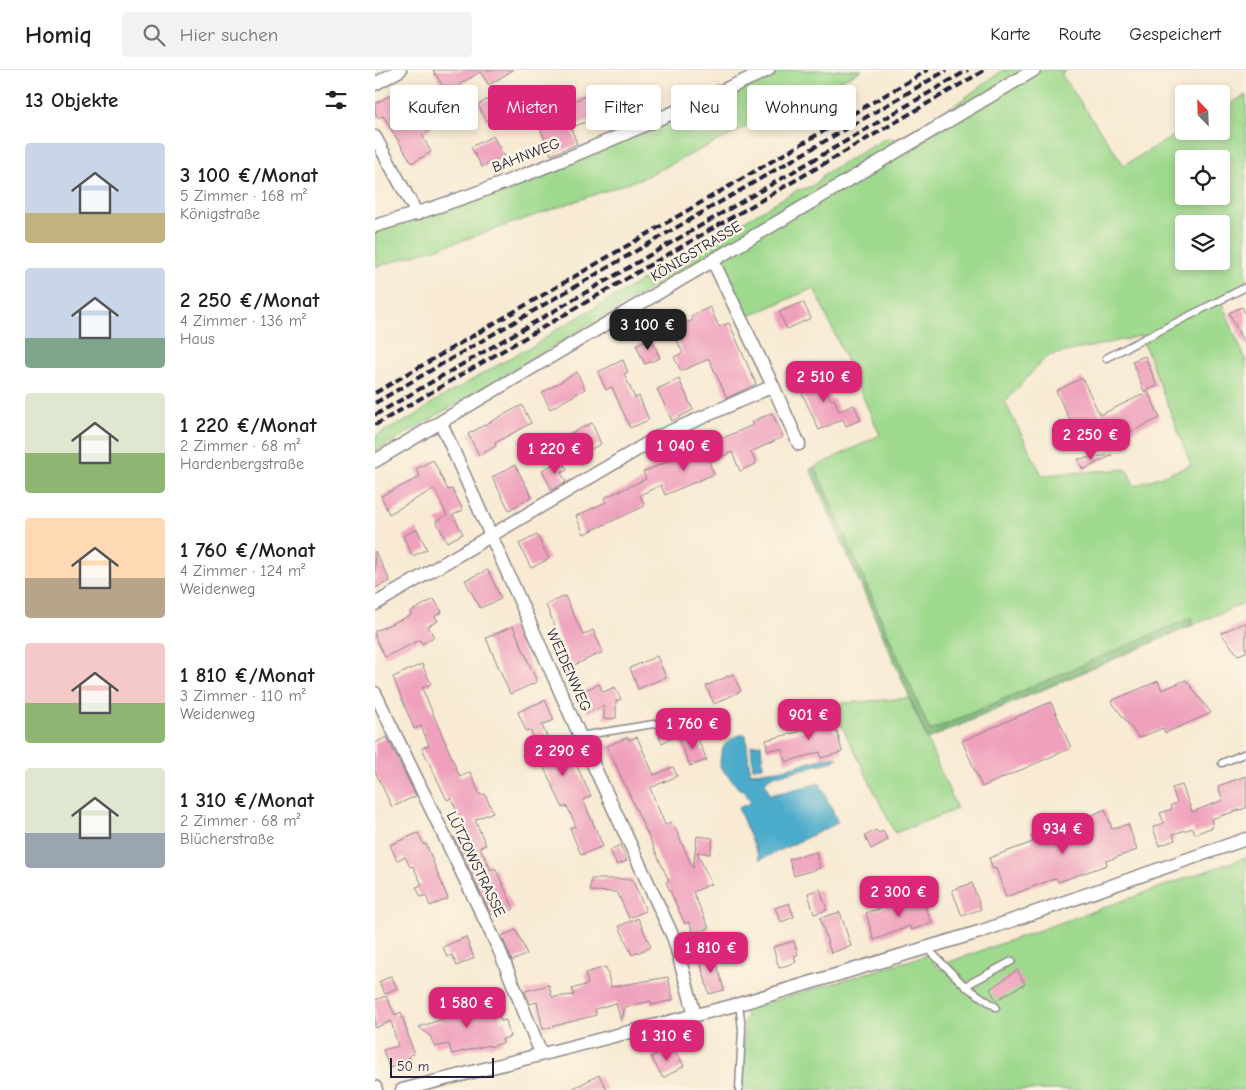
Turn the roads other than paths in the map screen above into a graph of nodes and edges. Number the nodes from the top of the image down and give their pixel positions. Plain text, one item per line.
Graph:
1 (400, 70) edge
2 (768, 70) edge
3 (1034, 70) edge
4 (375, 84) edge
5 (375, 137) edge
6 (417, 214) junction
7 (375, 226) edge
8 (713, 261) junction
9 (1246, 287) edge
10 (1106, 358) dead end
11 (773, 386) junction
12 (441, 423) junction
13 (799, 444) dead end
14 (375, 460) edge
15 (492, 534) junction
16 (375, 604) edge
17 (375, 693) edge
18 (684, 719) dead end
19 (580, 736) junction
20 (1246, 753) edge
21 (1222, 763) dead end
22 (1246, 839) edge
23 (927, 948) junction
24 (1012, 961) dead end
25 (965, 986) junction
26 (739, 1004) junction
27 (996, 1006) dead end
28 (695, 1015) junction
29 (541, 1053) junction
30 (401, 1090) edge
31 (739, 1090) edge

1 - 4 street
2 - 6 street, BAHNWEG
3 - 8 street, KÖNIGSTRASSE
5 - 6 street
6 - 7 street, BAHNWEG
8 - 11 street
8 - 12 street, KÖNIGSTRASSE
9 - 10 lane
11 - 13 street
11 - 15 street
12 - 14 street, KÖNIGSTRASSE
12 - 15 street, WEIDENWEG
15 - 16 street
15 - 19 street, WEIDENWEG
17 - 29 street, LÜTZOWSTRASSE
18 - 19 lane
19 - 28 street, WEIDENWEG
20 - 21 lane
22 - 23 street
23 - 25 lane
23 - 26 street
24 - 25 lane
25 - 27 lane
26 - 28 street
26 - 31 lane
28 - 29 street
29 - 30 street

